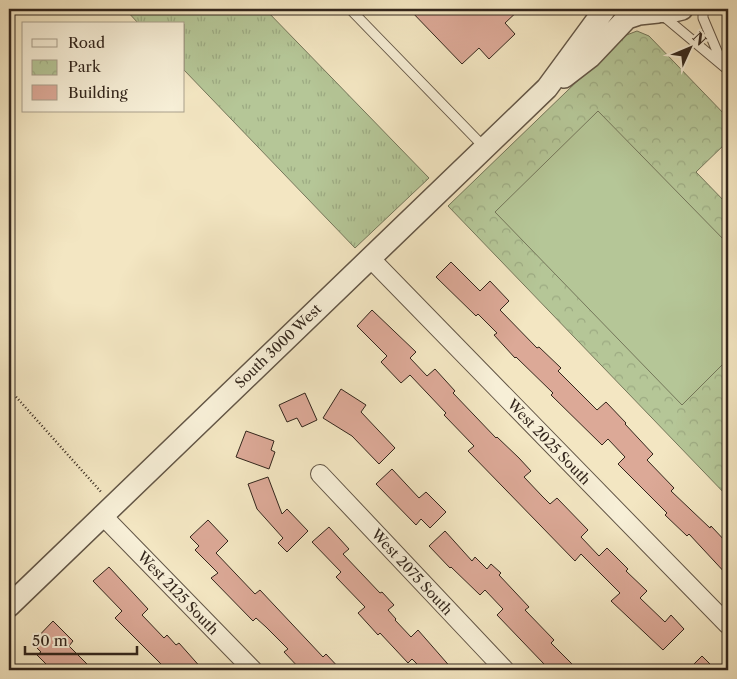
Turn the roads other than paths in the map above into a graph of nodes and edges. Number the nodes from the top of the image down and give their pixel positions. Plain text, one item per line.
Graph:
1 (350, 9) edge
2 (605, 9) edge
3 (682, 9) edge
4 (703, 9) edge
5 (654, 10) edge
6 (725, 67) edge
7 (547, 88) junction
8 (485, 148) junction
9 (370, 258) junction
10 (320, 474) dead end
11 (108, 510) junction
12 (9, 606) edge
13 (728, 625) edge
14 (253, 670) edge
15 (505, 670) edge

1 - 8 lane
2 - 7 street, South 3000 West
3 - 5 street, South 3000 West
4 - 6 lane
5 - 6 lane
5 - 7 street, South 3000 West
7 - 8 street, South 3000 West
8 - 9 street, South 3000 West
9 - 11 street, South 3000 West
9 - 13 street, West 2025 South
10 - 15 street, West 2075 South
11 - 12 street, South 3000 West
11 - 14 street, West 2125 South

